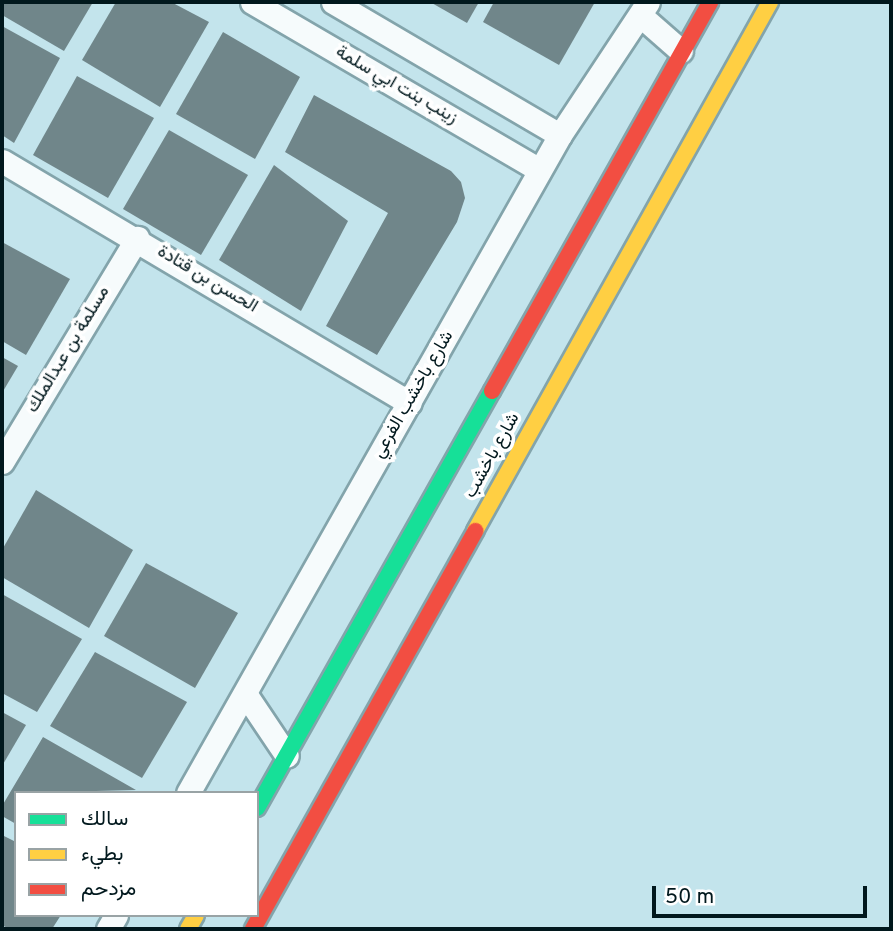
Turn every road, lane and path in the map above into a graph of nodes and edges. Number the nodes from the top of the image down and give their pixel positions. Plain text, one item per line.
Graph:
1 (252, 2) edge
2 (333, 2) edge
3 (710, 2) edge
4 (770, 2) edge
5 (644, 9) edge
6 (681, 51) junction
7 (560, 135) junction
8 (2, 161) edge
9 (540, 170) junction
10 (137, 238) junction
11 (409, 403) junction
12 (2, 462) edge
13 (246, 695) junction
14 (286, 756) junction
15 (189, 791) edge
16 (259, 804) edge
17 (253, 929) edge

1 - 9 street, زينب بنت ابي سلمة
2 - 7 street
3 - 6 main road, شارع باخشب
4 - 17 main road, شارع باخشب
5 - 6 street
5 - 7 street, شارع باخشب الفرعي
6 - 14 main road, شارع باخشب
7 - 9 street, شارع باخشب الفرعي
8 - 10 street, الحسن بن قتادة
9 - 11 street, شارع باخشب الفرعي
10 - 11 street, الحسن بن قتادة
10 - 12 street, مسلمة بن عبدالملك
11 - 13 street, شارع باخشب الفرعي
13 - 14 street
13 - 15 street, شارع باخشب الفرعي
14 - 16 main road, شارع باخشب

